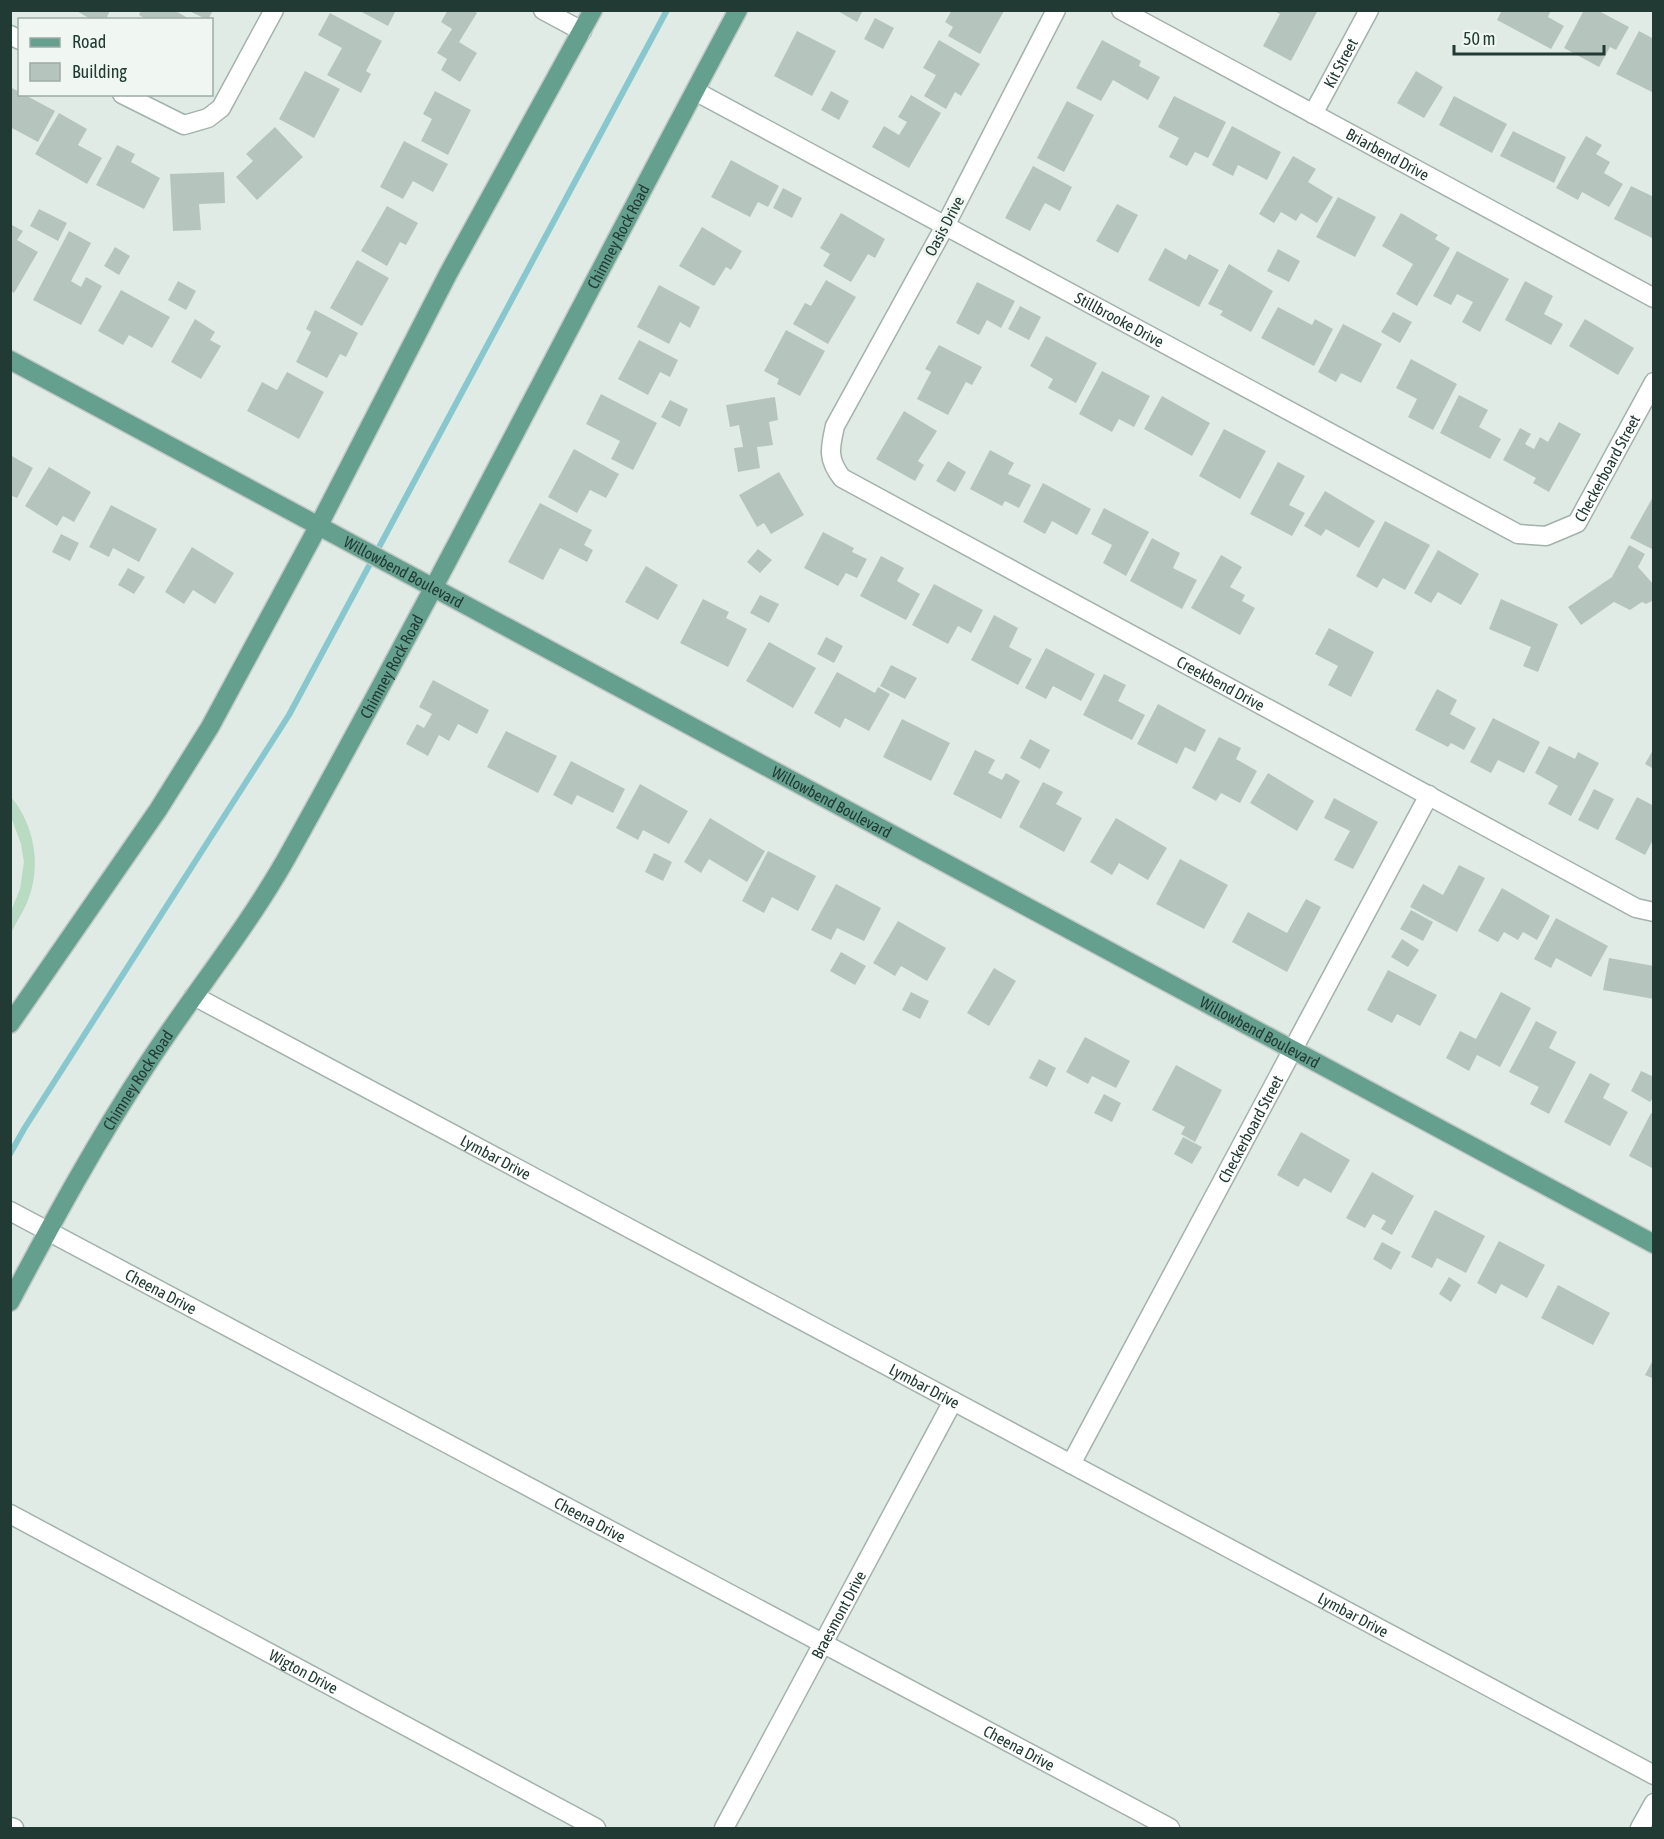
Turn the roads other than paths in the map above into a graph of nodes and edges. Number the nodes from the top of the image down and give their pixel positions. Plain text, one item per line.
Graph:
1 (274, 10) edge
2 (543, 10) edge
3 (593, 10) edge
4 (738, 10) edge
5 (1056, 10) edge
6 (1121, 10) edge
7 (1369, 10) edge
8 (582, 31) junction
9 (695, 91) junction
10 (126, 96) edge
11 (1313, 114) junction
12 (945, 226) junction
13 (1653, 298) edge
14 (10, 360) edge
15 (1653, 382) edge
16 (832, 440) joint
17 (319, 525) junction
18 (1546, 536) joint
19 (432, 588) junction
20 (1429, 795) junction
21 (1645, 910) edge
22 (194, 996) junction
23 (10, 1024) edge
24 (1292, 1050) junction
25 (14, 1213) edge
26 (48, 1231) junction
27 (1653, 1244) edge
28 (10, 1302) edge
29 (954, 1401) junction
30 (1071, 1464) junction
31 (10, 1514) edge
32 (823, 1644) junction
33 (1653, 1775) edge
34 (1653, 1803) edge
35 (596, 1828) edge
36 (724, 1828) edge
37 (1170, 1828) edge
38 (1640, 1828) edge

1 - 10 street
2 - 8 street
3 - 8 main road
4 - 9 main road, Chimney Rock Road
5 - 12 street, Oasis Drive
6 - 11 street, Briarbend Drive
7 - 11 street, Kit Street
8 - 17 main road
9 - 12 street, Stillbrooke Drive
9 - 19 main road, Chimney Rock Road
11 - 13 street, Briarbend Drive
12 - 16 street, Oasis Drive
12 - 18 street, Stillbrooke Drive
14 - 17 main road, Willowbend Boulevard
15 - 18 street, Checkerboard Street
16 - 20 street, Creekbend Drive
17 - 19 main road, Willowbend Boulevard
17 - 23 main road
19 - 22 main road, Chimney Rock Road
19 - 24 main road, Willowbend Boulevard
20 - 21 street, Creekbend Drive
20 - 24 street, Checkerboard Street
22 - 26 main road, Chimney Rock Road
22 - 29 street, Lymbar Drive
24 - 27 main road, Willowbend Boulevard
24 - 30 street, Checkerboard Street
25 - 26 street, Cheena Drive
26 - 28 main road, Chimney Rock Road
26 - 32 street, Cheena Drive
29 - 30 street, Lymbar Drive
29 - 32 street, Braesmont Drive
30 - 33 street, Lymbar Drive
31 - 35 street, Wigton Drive
32 - 36 street, Braesmont Drive
32 - 37 street, Cheena Drive
34 - 38 street

